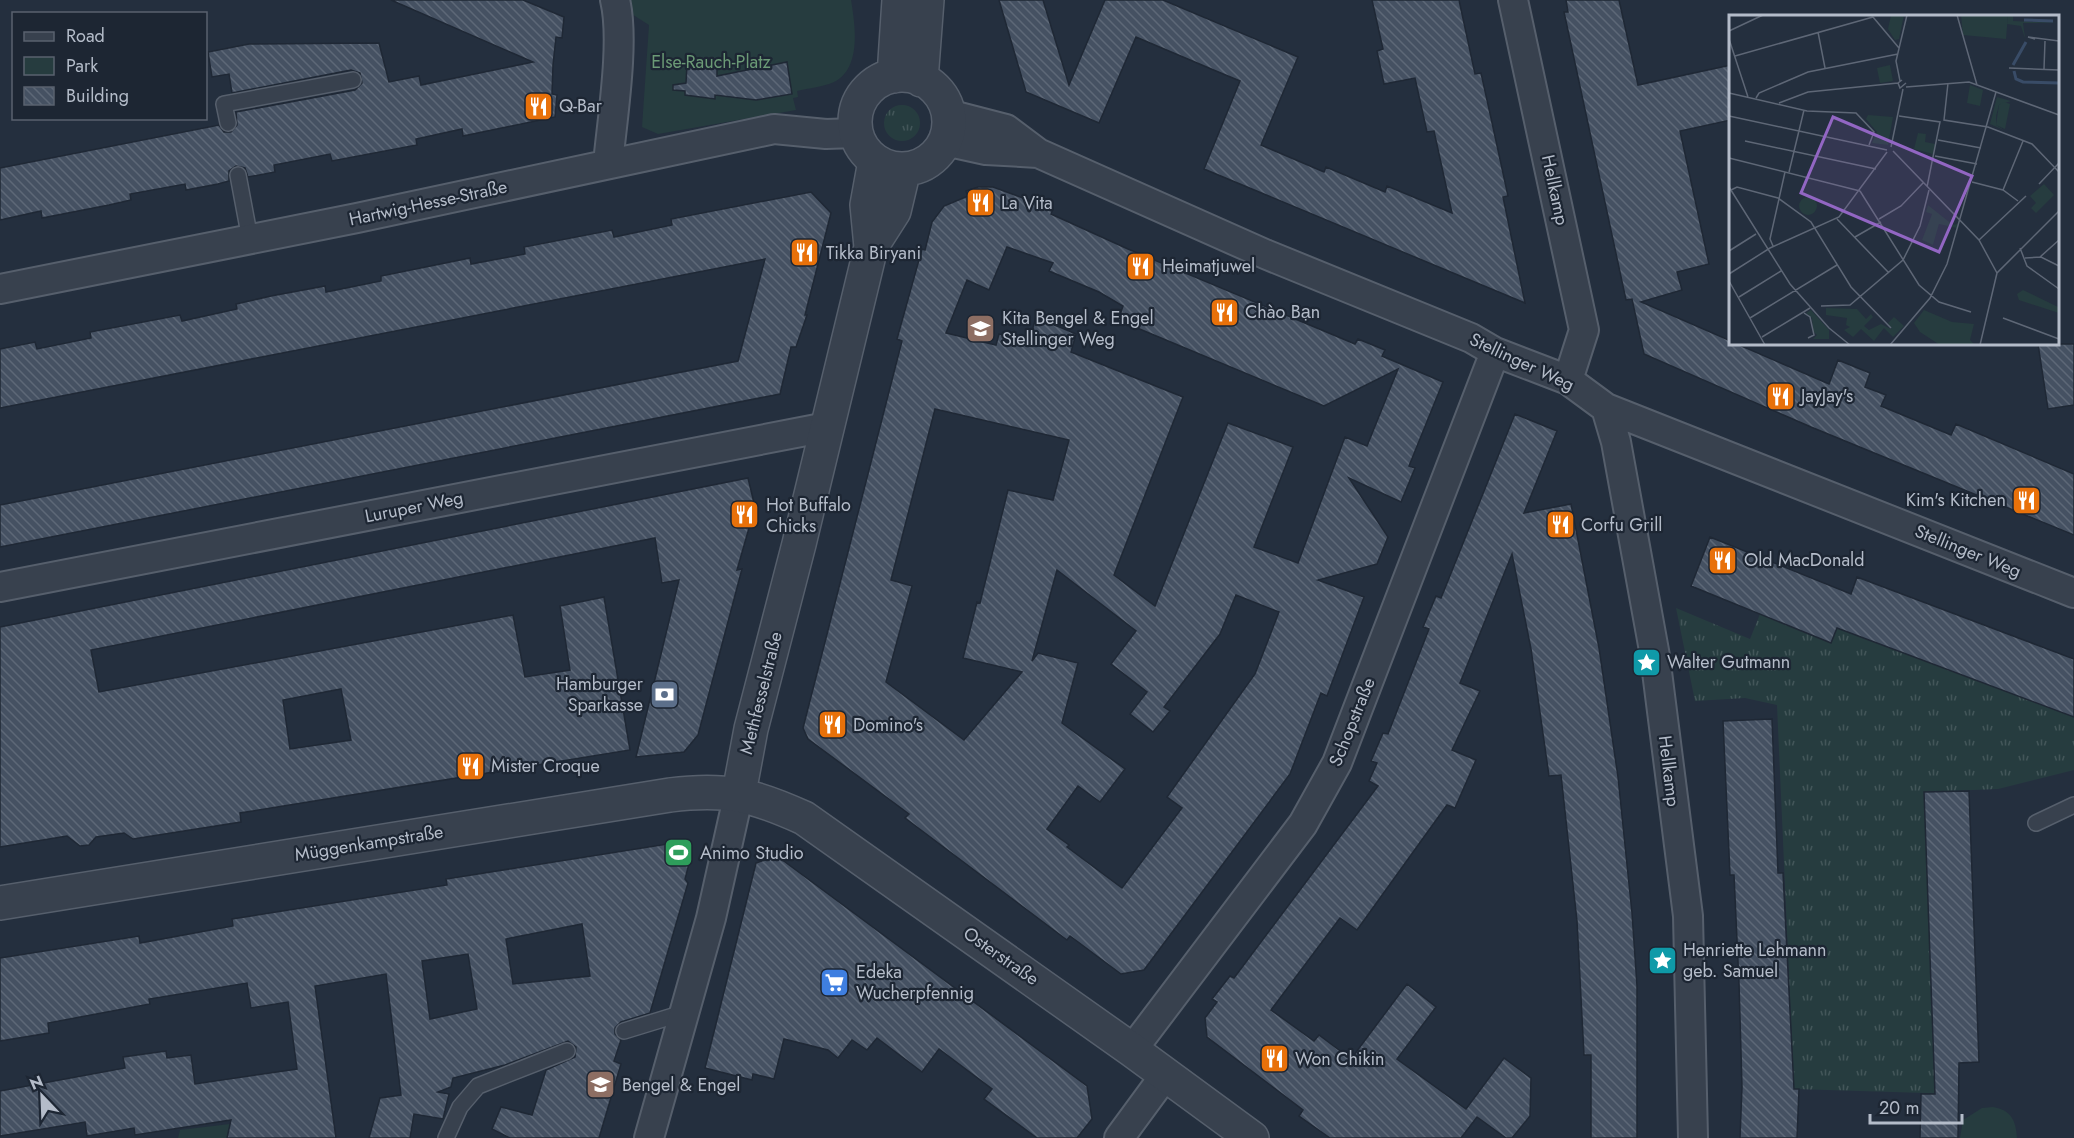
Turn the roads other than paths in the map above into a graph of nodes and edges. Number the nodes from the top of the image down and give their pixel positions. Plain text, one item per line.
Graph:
1 (615, 0) edge
2 (899, 0) edge
3 (927, 0) edge
4 (1513, 0) edge
5 (907, 78) junction
6 (353, 80) dead end
7 (228, 123) dead end
8 (946, 127) junction
9 (856, 134) junction
10 (608, 164) junction
11 (890, 165) junction
12 (238, 175) dead end
13 (249, 239) junction
14 (0, 289) edge
15 (1495, 352) junction
16 (1568, 380) junction
17 (1606, 408) junction
18 (827, 427) junction
19 (0, 587) edge
20 (2074, 593) edge
21 (739, 793) junction
22 (2074, 805) edge
23 (2036, 823) dead end
24 (0, 903) edge
25 (686, 1012) junction
26 (624, 1031) dead end
27 (1132, 1050) junction
28 (567, 1051) dead end
29 (1166, 1074) junction
30 (446, 1138) edge
31 (649, 1138) edge
32 (1119, 1138) edge
33 (1252, 1138) edge
34 (1693, 1138) edge

1 - 10 street
2 - 5 street
3 - 5 street
4 - 16 street, Hellkamp
5 - 8 street
5 - 9 street
6 - 7 lane
8 - 11 street
8 - 15 street, Stellinger Weg
9 - 10 street, Hartwig-Hesse-Straße
9 - 11 street
10 - 13 street, Hartwig-Hesse-Straße
11 - 18 street, Methfesselstraße
12 - 13 lane
13 - 14 street, Hartwig-Hesse-Straße
15 - 16 street, Stellinger Weg
15 - 27 street, Schopstraße
16 - 17 street, Stellinger Weg
17 - 20 street, Stellinger Weg
17 - 34 street, Hellkamp
18 - 19 street, Luruper Weg
18 - 21 street, Methfesselstraße
21 - 24 street, Müggenkampstraße
21 - 25 street, Methfesselstraße
21 - 27 street, Osterstraße
22 - 23 lane
25 - 26 lane
25 - 31 street, Methfesselstraße
27 - 29 street, Osterstraße
28 - 30 lane
29 - 32 street
29 - 33 street, Osterstraße

